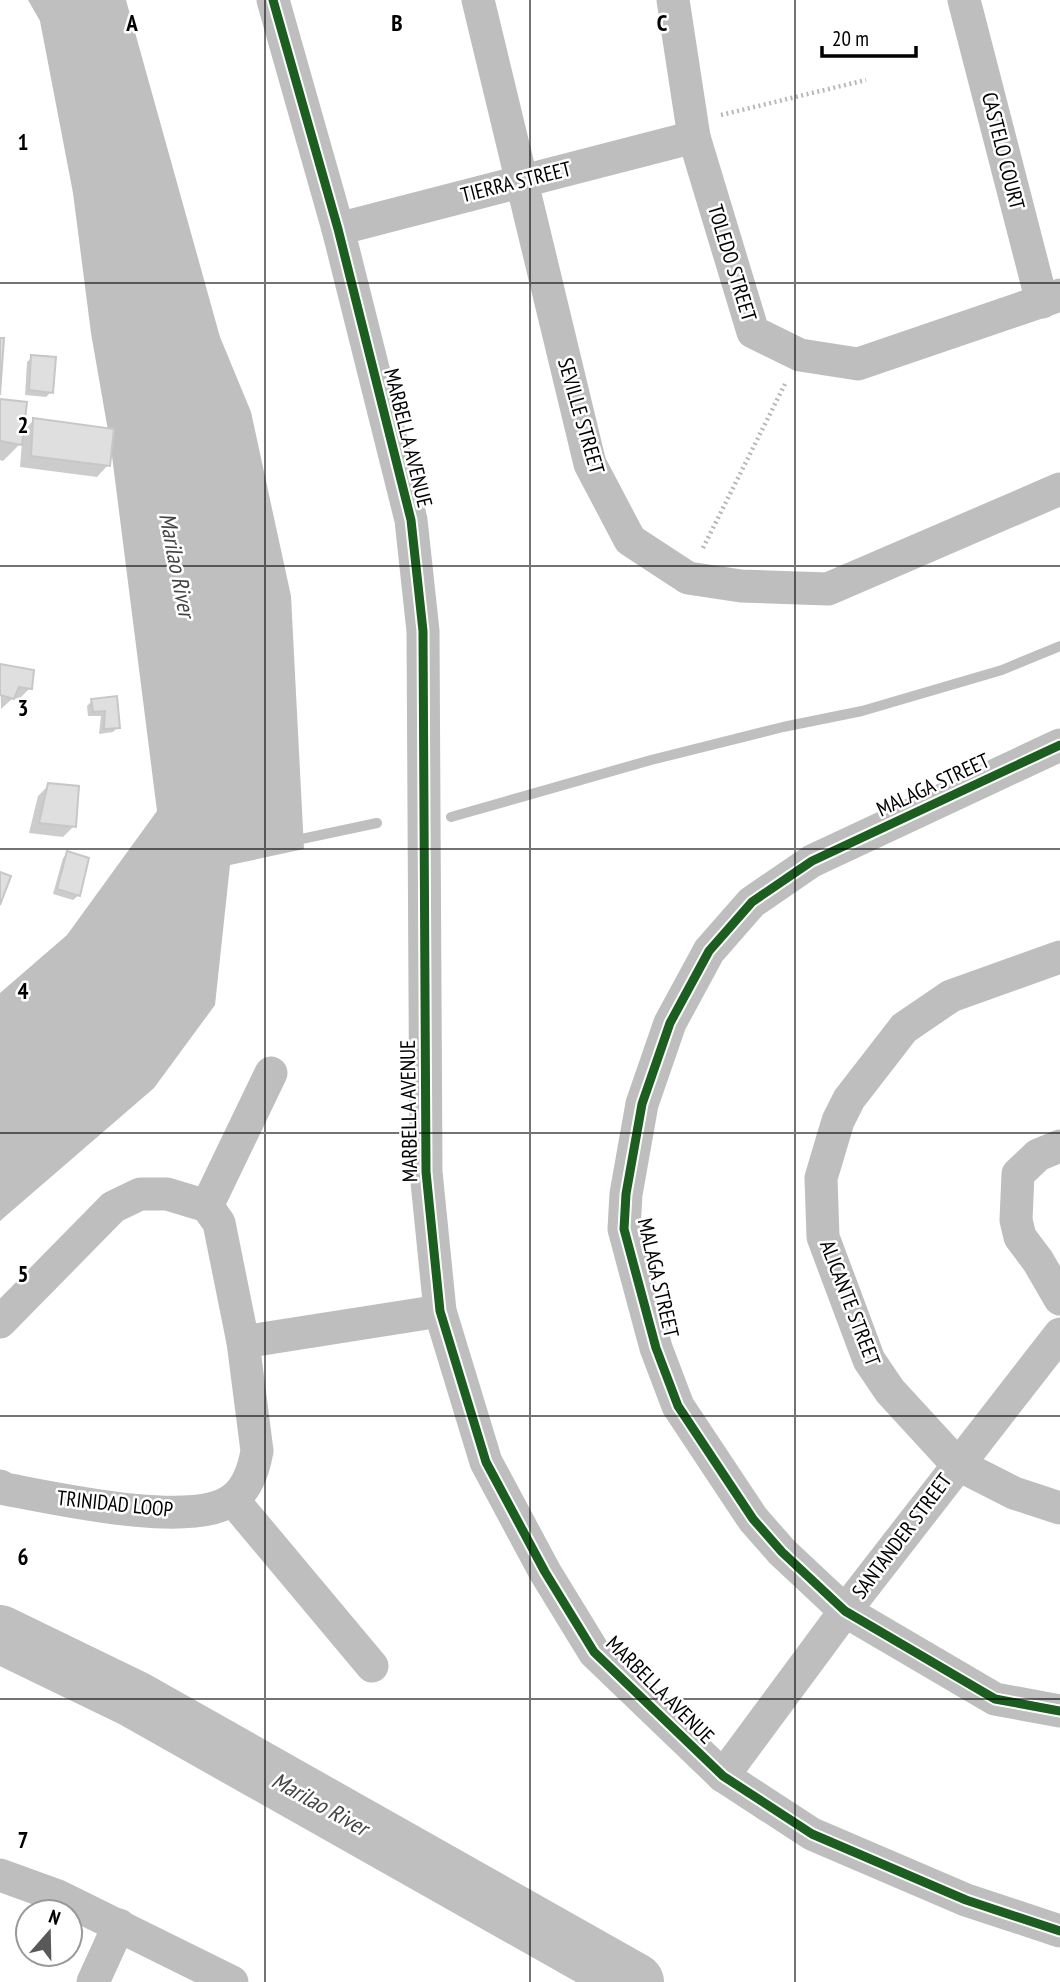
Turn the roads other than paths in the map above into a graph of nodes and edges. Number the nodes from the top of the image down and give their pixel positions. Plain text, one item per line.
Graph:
1 (273, 0) edge
2 (478, 0) edge
3 (673, 0) edge
4 (964, 0) edge
5 (693, 130) junction
6 (520, 181) junction
7 (338, 229) junction
8 (1051, 298) edge
9 (1060, 489) edge
10 (1060, 746) edge
11 (1060, 957) edge
12 (271, 1073) dead end
13 (1060, 1146) edge
14 (207, 1206) junction
15 (1060, 1299) edge
16 (440, 1311) junction
17 (0, 1322) edge
18 (1060, 1334) edge
19 (243, 1342) junction
20 (957, 1464) junction
21 (0, 1486) edge
22 (233, 1500) junction
23 (1060, 1508) edge
24 (845, 1611) junction
25 (372, 1666) dead end
26 (1060, 1711) edge
27 (723, 1776) junction
28 (0, 1875) edge
29 (119, 1925) junction
30 (1060, 1931) edge
31 (93, 1982) edge
32 (232, 1982) edge

1 - 7 street, MARBELLA AVENUE
2 - 6 street, SEVILLE STREET
3 - 5 street, TOLEDO STREET
4 - 8 street, CASTELO COURT
5 - 6 street, TIERRA STREET
5 - 8 street, TOLEDO STREET
6 - 7 street, TIERRA STREET
6 - 9 street, SEVILLE STREET
7 - 16 street, MARBELLA AVENUE
10 - 24 street, MALAGA STREET
11 - 20 street, ALICANTE STREET
12 - 14 street
13 - 15 street
14 - 17 street
14 - 19 street
16 - 19 street
16 - 27 street, MARBELLA AVENUE
18 - 20 street, SANTANDER STREET
19 - 22 street
20 - 23 street, ALICANTE STREET
20 - 24 street, SANTANDER STREET
21 - 22 street, TRINIDAD LOOP
22 - 25 street
24 - 26 street, MALAGA STREET
24 - 27 street, SANTANDER STREET
27 - 30 street, MARBELLA AVENUE
28 - 29 street
29 - 31 street
29 - 32 street

